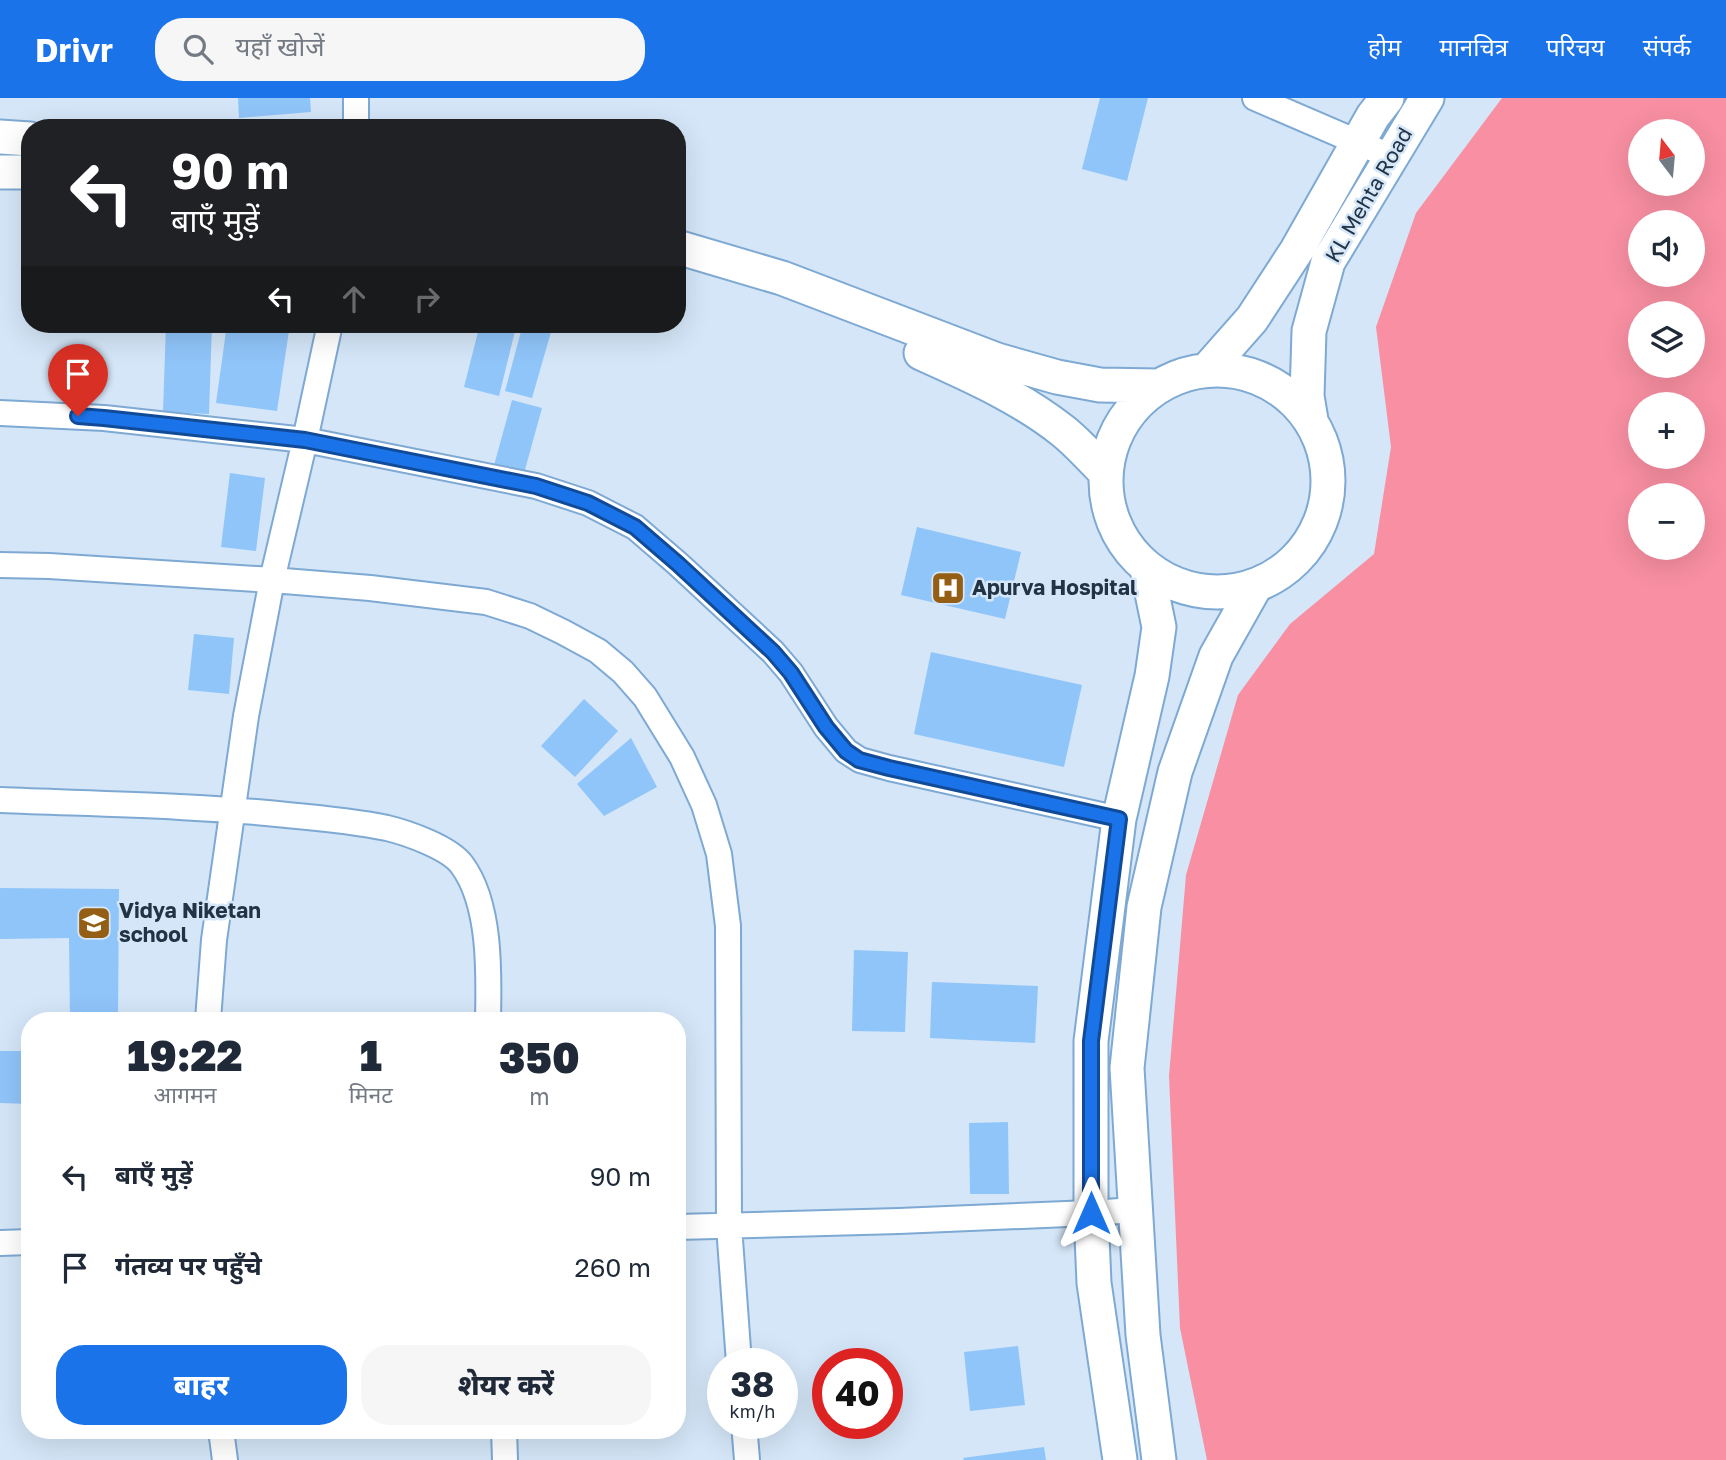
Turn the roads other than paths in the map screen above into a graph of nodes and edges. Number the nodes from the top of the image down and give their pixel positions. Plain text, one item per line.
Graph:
1 (356, 98) edge
2 (1255, 98) edge
3 (1387, 98) edge
4 (1427, 98) edge
5 (356, 119) edge
6 (0, 137) edge
7 (21, 138) edge
8 (1359, 141) junction
9 (1392, 157) junction
10 (0, 172) edge
11 (21, 172) edge
12 (686, 250) edge
13 (686, 272) edge
14 (328, 333) edge
15 (1208, 370) junction
16 (1158, 386) junction
17 (0, 413) edge
18 (1311, 420) junction
19 (305, 440) junction
20 (1105, 472) junction
21 (0, 565) edge
22 (1147, 569) junction
23 (272, 580) junction
24 (1256, 585) junction
25 (0, 800) edge
26 (233, 810) junction
27 (1119, 819) junction
28 (209, 1012) edge
29 (488, 1012) edge
30 (1135, 1210) junction
31 (1091, 1213) junction
32 (729, 1226) junction
33 (686, 1227) edge
34 (21, 1242) edge
35 (0, 1243) edge
36 (738, 1348) edge
37 (222, 1439) edge
38 (504, 1439) edge
39 (745, 1439) edge
40 (225, 1460) edge
41 (505, 1460) edge
42 (747, 1460) edge
43 (1120, 1460) edge
44 (1159, 1460) edge

1 - 5 street
2 - 8 street
3 - 8 street, KL Mehta Road
4 - 9 street, KL Mehta Road
6 - 7 street
8 - 9 street
8 - 15 street, KL Mehta Road
9 - 18 street, KL Mehta Road
10 - 11 street
12 - 16 street
13 - 20 street
14 - 19 street
15 - 16 street
15 - 18 street
16 - 20 street
17 - 19 street
18 - 24 street
19 - 23 street
19 - 27 street
20 - 22 street
21 - 23 street
22 - 24 street
22 - 27 street
23 - 26 street
23 - 32 street
24 - 30 street
25 - 26 street
26 - 28 street
26 - 29 street
27 - 31 street
30 - 31 street
30 - 44 street
31 - 32 street
31 - 43 street
32 - 33 street
32 - 36 street
34 - 35 street
37 - 40 street
38 - 41 street
39 - 42 street

